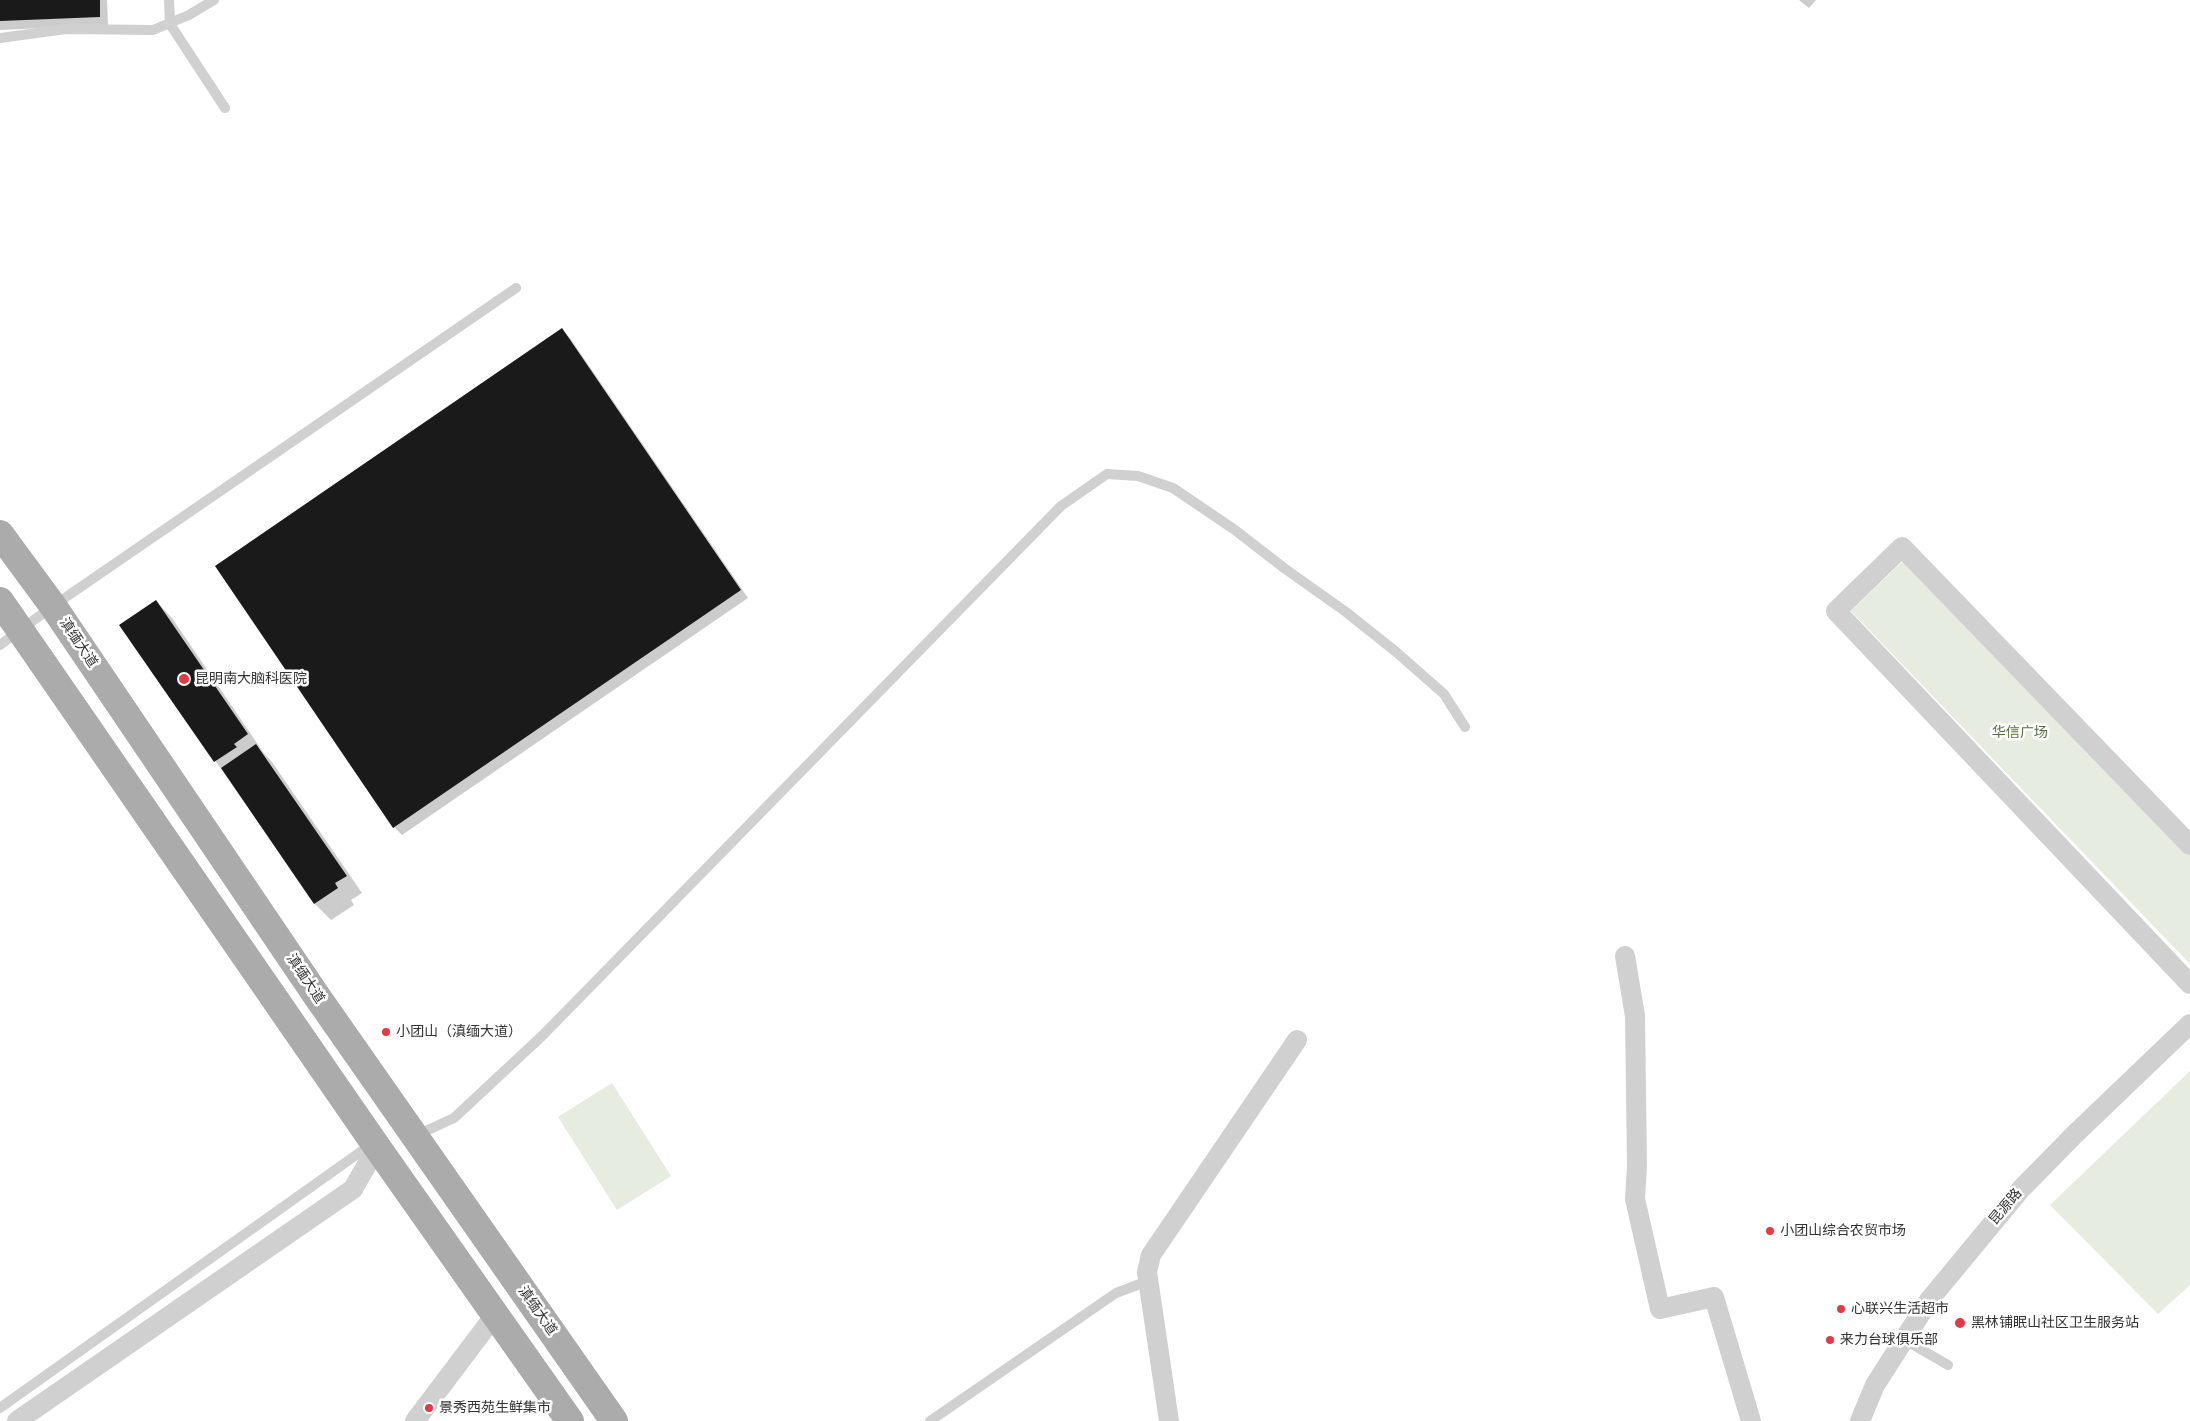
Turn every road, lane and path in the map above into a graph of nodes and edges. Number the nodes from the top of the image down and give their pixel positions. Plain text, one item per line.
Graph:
1 (169, 0) edge
2 (214, 0) edge
3 (170, 24) junction
4 (0, 38) edge
5 (225, 108) dead end
6 (516, 288) dead end
7 (0, 534) edge
8 (0, 602) edge
9 (52, 606) junction
10 (10, 638) edge
11 (1465, 726) dead end
12 (2190, 846) edge
13 (1625, 956) dead end
14 (2190, 984) edge
15 (2190, 1024) edge
16 (1297, 1040) dead end
17 (414, 1137) junction
18 (375, 1145) junction
19 (1148, 1281) junction
20 (495, 1315) junction
21 (1903, 1339) junction
22 (1948, 1365) dead end
23 (0, 1408) edge
24 (17, 1421) edge
25 (414, 1421) edge
26 (570, 1421) edge
27 (614, 1421) edge
28 (930, 1421) edge
29 (1169, 1421) edge
30 (1751, 1421) edge
31 (1860, 1421) edge

1 - 3 lane
2 - 3 lane
3 - 4 lane
3 - 5 lane
6 - 9 lane
7 - 9 main road, 滇缅大道
8 - 10 main road
9 - 10 lane
9 - 17 main road, 滇缅大道
10 - 18 main road
11 - 17 lane
12 - 14 street
13 - 30 street
15 - 21 street, 昆源路
16 - 19 street
17 - 27 main road, 滇缅大道
18 - 20 main road
18 - 23 lane
18 - 24 street
19 - 28 lane
19 - 29 street
20 - 25 street
20 - 26 main road
21 - 22 lane
21 - 31 street, 昆源路

